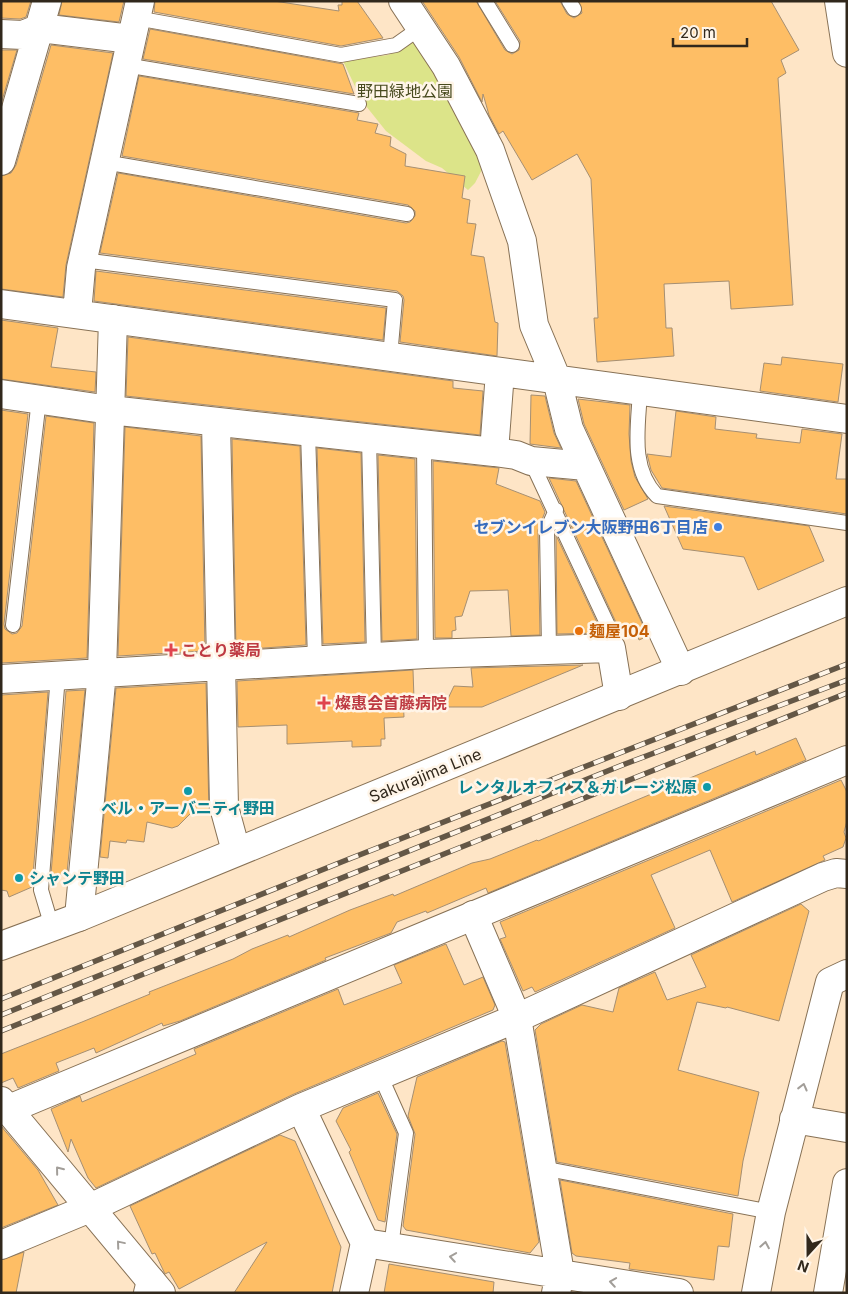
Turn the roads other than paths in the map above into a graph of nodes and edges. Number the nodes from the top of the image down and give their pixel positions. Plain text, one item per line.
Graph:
1 (47, 1) edge
2 (403, 1) edge
3 (485, 1) edge
4 (839, 1) edge
5 (136, 19) edge
6 (40, 28) junction
7 (420, 28) junction
8 (1, 34) edge
9 (512, 45) dead end
10 (847, 54) edge
11 (125, 65) junction
12 (359, 104) dead end
13 (1, 161) edge
14 (104, 162) junction
15 (408, 214) dead end
16 (83, 260) junction
17 (1, 304) edge
18 (77, 313) junction
19 (113, 319) junction
20 (390, 357) junction
21 (500, 372) junction
22 (558, 380) junction
23 (640, 392) junction
24 (1, 394) edge
25 (39, 400) junction
26 (110, 410) junction
27 (847, 419) edge
28 (216, 422) junction
29 (308, 432) junction
30 (369, 438) junction
31 (424, 444) junction
32 (494, 452) junction
33 (531, 461) junction
34 (586, 466) junction
35 (556, 510) junction
36 (847, 523) edge
37 (847, 601) edge
38 (13, 625) dead end
39 (612, 648) junction
40 (549, 650) junction
41 (426, 654) junction
42 (374, 657) junction
43 (315, 660) junction
44 (221, 666) junction
45 (681, 671) junction
46 (102, 672) junction
47 (58, 675) junction
48 (1, 679) edge
49 (619, 696) junction
50 (847, 760) edge
51 (236, 851) junction
52 (847, 874) edge
53 (473, 915) junction
54 (79, 917) junction
55 (52, 927) junction
56 (1, 946) edge
57 (847, 974) edge
58 (517, 1018) junction
59 (380, 1075) junction
60 (4, 1108) edge
61 (301, 1108) junction
62 (794, 1119) junction
63 (847, 1128) edge
64 (542, 1168) junction
65 (847, 1183) edge
66 (90, 1208) junction
67 (771, 1212) junction
68 (365, 1243) junction
69 (1, 1245) edge
70 (391, 1247) junction
71 (558, 1283) edge
72 (153, 1289) edge
73 (354, 1293) edge
74 (679, 1293) edge
75 (756, 1293) edge
76 (828, 1293) edge

1 - 6 street
2 - 7 street
3 - 9 lane
4 - 10 street
5 - 6 street
5 - 7 lane
5 - 11 street
6 - 8 street
6 - 13 street
7 - 22 street
11 - 12 lane
11 - 14 street
14 - 15 lane
14 - 16 street
16 - 18 street
16 - 20 lane
17 - 18 street
18 - 19 street
19 - 20 street
19 - 26 street
20 - 21 street
21 - 22 street
21 - 32 street
22 - 23 street
22 - 34 street
23 - 27 street
23 - 36 lane
24 - 25 street
25 - 26 street
25 - 38 lane
26 - 28 street
26 - 46 street
28 - 29 street
28 - 44 street
29 - 30 street
29 - 43 lane
30 - 31 street
30 - 42 lane
31 - 32 street
31 - 41 lane
32 - 33 street
33 - 34 street
33 - 35 lane
34 - 45 street
35 - 39 lane
35 - 40 lane
37 - 45 street, Sakurajima Line
39 - 40 street
39 - 49 street
40 - 41 street
41 - 42 street
42 - 43 street
43 - 44 street
44 - 46 street
44 - 51 street
45 - 49 street, Sakurajima Line
46 - 47 street
46 - 54 street
47 - 48 street
47 - 55 lane
49 - 51 street, Sakurajima Line
50 - 53 street
51 - 54 street, Sakurajima Line
52 - 58 street
53 - 58 street
53 - 60 street
54 - 55 street, Sakurajima Line
55 - 56 street, Sakurajima Line
62 -> 57 street
58 - 59 street
58 - 64 street
59 - 61 street
59 - 70 lane
66 -> 60 street
61 - 66 street
61 - 68 street
62 - 63 street
62 - 67 street
64 - 67 lane
64 - 71 street
65 - 76 street
66 - 69 street
72 -> 66 street
75 -> 67 street
68 - 70 street
68 - 73 street
71 -> 70 street
74 -> 71 street

